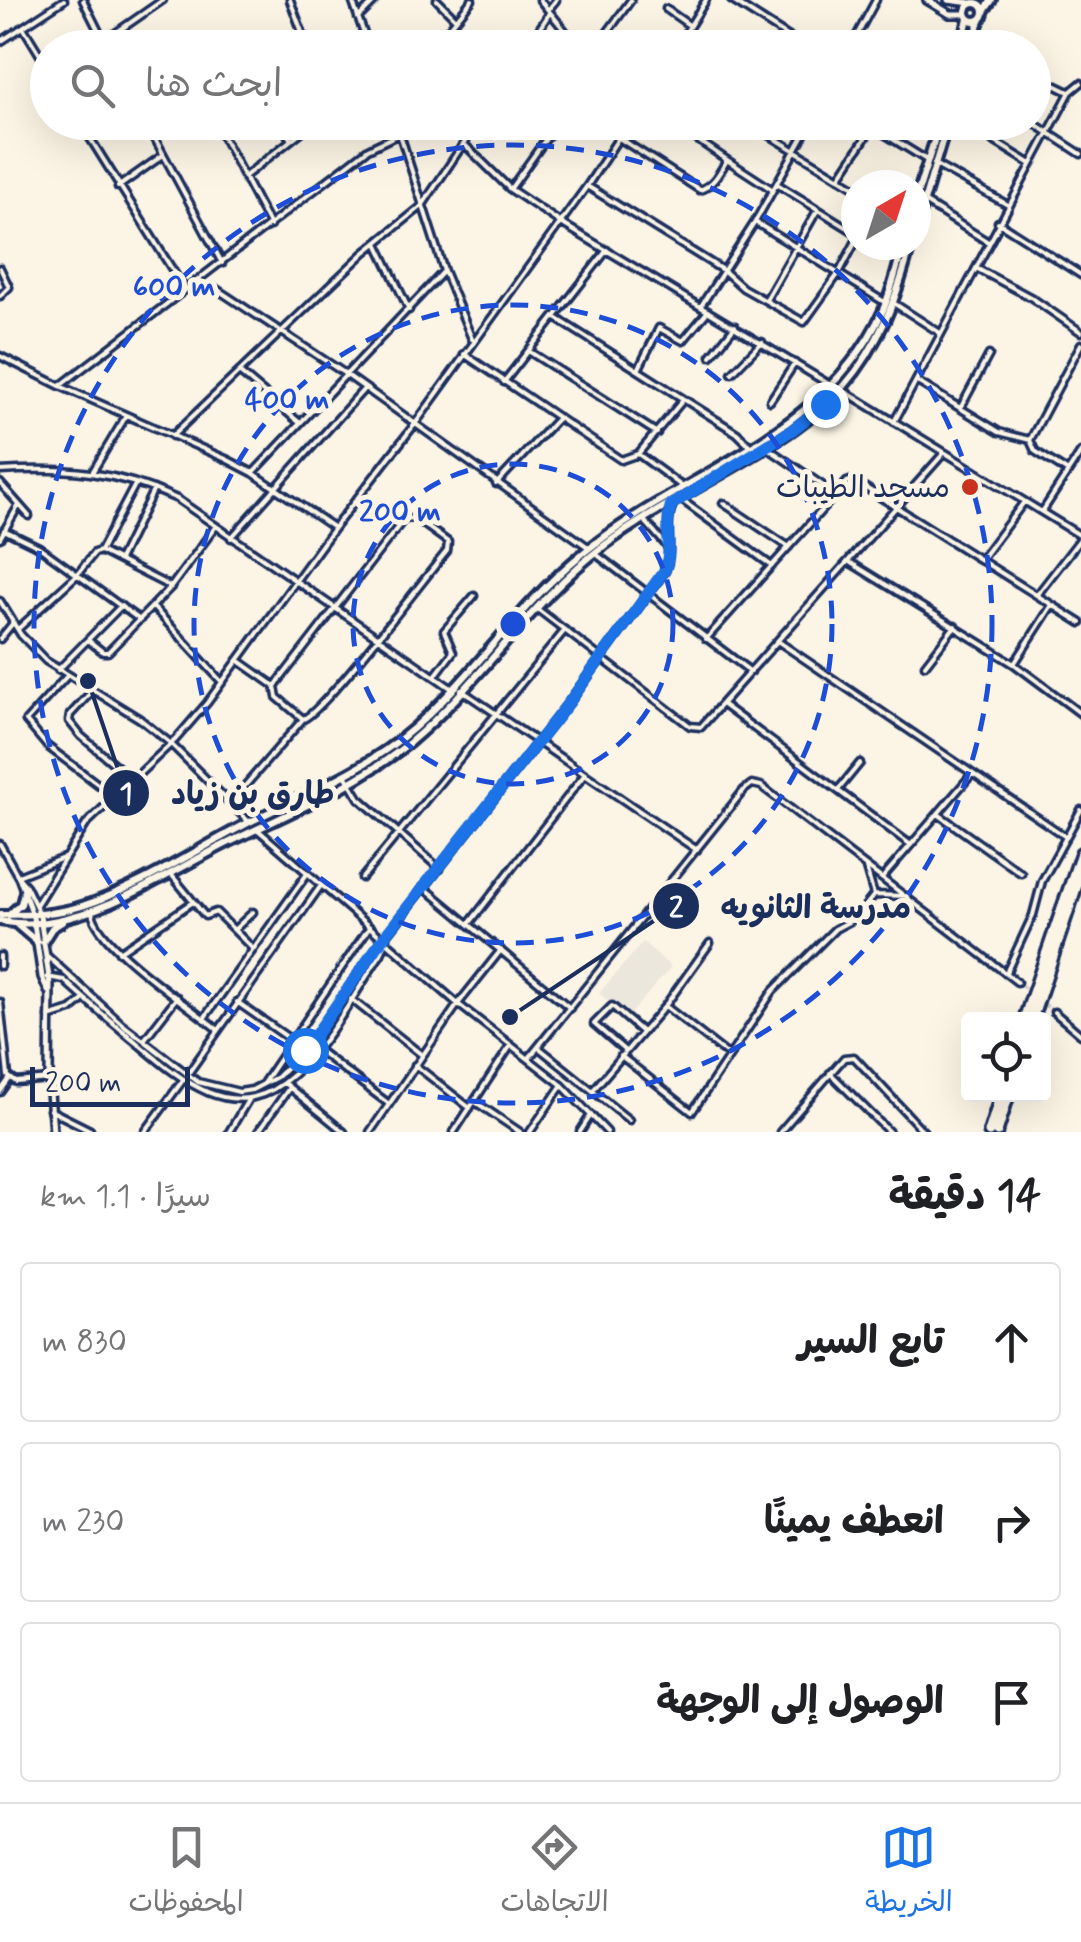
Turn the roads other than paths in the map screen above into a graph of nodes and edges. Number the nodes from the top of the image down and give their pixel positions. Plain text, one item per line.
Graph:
1 (64, 0) edge
2 (83, 0) edge
3 (162, 0) edge
4 (290, 0) edge
5 (352, 0) edge
6 (376, 0) edge
7 (438, 0) edge
8 (472, 0) edge
9 (540, 0) edge
10 (556, 0) edge
11 (631, 0) edge
12 (706, 0) edge
13 (731, 0) edge
14 (876, 0) edge
15 (927, 0) edge
16 (948, 0) edge
17 (992, 0) edge
18 (974, 2) edge
19 (666, 10) dead end
20 (986, 10) junction
21 (549, 11) junction
22 (967, 16) junction
23 (358, 18) junction
24 (456, 19) junction
25 (980, 20) junction
26 (689, 25) junction
27 (23, 27) junction
28 (98, 30) edge
29 (120, 30) edge
30 (301, 30) edge
31 (362, 30) edge
32 (447, 30) edge
33 (537, 30) edge
34 (564, 30) edge
35 (609, 30) edge
36 (686, 30) edge
37 (778, 30) edge
38 (860, 30) edge
39 (964, 30) edge
40 (976, 30) edge
41 (30, 38) edge
42 (0, 42) edge
43 (1051, 83) edge
44 (1081, 83) edge
45 (1070, 92) junction
46 (1051, 130) edge
47 (1051, 135) edge
48 (91, 140) edge
49 (155, 140) edge
50 (224, 140) edge
51 (292, 140) edge
52 (387, 140) edge
53 (401, 140) edge
54 (467, 140) edge
55 (545, 140) edge
56 (618, 140) edge
57 (622, 140) edge
58 (698, 140) edge
59 (778, 140) edge
60 (800, 140) edge
61 (864, 140) edge
62 (897, 140) edge
63 (935, 140) edge
64 (940, 140) edge
65 (993, 140) edge
66 (1046, 140) edge
67 (464, 144) junction
68 (794, 150) junction
69 (1081, 154) edge
70 (163, 155) junction
71 (727, 160) junction
72 (931, 162) junction
73 (1032, 164) junction
74 (929, 170) edge
75 (244, 178) junction
76 (839, 178) joint
77 (777, 184) junction
78 (587, 186) junction
79 (118, 187) junction
80 (510, 189) junction
81 (773, 190) junction
82 (1008, 205) junction
83 (422, 206) junction
84 (931, 207) edge
85 (818, 209) junction
86 (755, 222) junction
87 (998, 222) junction
88 (560, 223) junction
89 (841, 224) edge
90 (270, 226) junction
91 (988, 242) junction
92 (377, 243) junction
93 (797, 248) junction
94 (607, 250) junction
95 (846, 260) edge
96 (899, 260) edge
97 (906, 260) edge
98 (222, 264) junction
99 (0, 268) edge
100 (976, 268) junction
101 (444, 272) junction
102 (724, 272) junction
103 (839, 273) junction
104 (1081, 275) edge
105 (195, 283) junction
106 (185, 290) junction
107 (0, 296) edge
108 (766, 300) junction
109 (890, 304) junction
110 (701, 306) junction
111 (408, 310) junction
112 (708, 311) junction
113 (556, 318) junction
114 (735, 326) junction
115 (280, 332) junction
116 (1081, 332) edge
117 (940, 333) junction
118 (473, 341) junction
119 (762, 342) junction
120 (1081, 344) edge
121 (529, 351) junction
122 (464, 354) junction
123 (989, 355) dead end
124 (0, 356) edge
125 (711, 356) dead end
126 (795, 363) junction
127 (638, 370) junction
128 (239, 372) junction
129 (732, 373) dead end
130 (346, 376) junction
131 (916, 381) junction
132 (504, 382) junction
133 (60, 386) junction
134 (832, 386) junction
135 (365, 388) junction
136 (841, 390) junction
137 (684, 400) junction
138 (770, 400) dead end
139 (961, 407) junction
140 (126, 416) junction
141 (558, 419) junction
142 (894, 422) junction
143 (300, 423) junction
144 (415, 424) junction
145 (657, 433) junction
146 (172, 436) junction
147 (1030, 440) junction
148 (765, 446) junction
149 (751, 447) junction
150 (1081, 452) edge
151 (944, 453) junction
152 (638, 454) junction
153 (0, 471) edge
154 (92, 471) junction
155 (1068, 472) junction
156 (253, 473) junction
157 (0, 483) edge
158 (136, 483) junction
159 (496, 484) junction
160 (275, 487) junction
161 (684, 488) junction
162 (154, 489) junction
163 (836, 495) junction
164 (677, 500) junction
165 (1024, 502) junction
166 (723, 503) dead end
167 (19, 505) junction
168 (898, 506) junction
169 (1042, 512) junction
170 (29, 516) dead end
171 (644, 520) junction
172 (216, 526) junction
173 (334, 528) junction
174 (4, 530) junction
175 (1081, 537) edge
176 (0, 538) edge
177 (231, 538) junction
178 (573, 540) junction
179 (667, 546) junction
180 (789, 547) junction
181 (100, 551) junction
182 (592, 551) junction
183 (579, 556) junction
184 (981, 559) junction
185 (119, 560) junction
186 (850, 562) junction
187 (772, 566) junction
188 (77, 575) junction
189 (294, 582) junction
190 (171, 587) junction
191 (551, 587) junction
192 (648, 594) junction
193 (1037, 595) junction
194 (474, 596) dead end
195 (0, 600) edge
196 (122, 605) junction
197 (1052, 605) junction
198 (153, 607) junction
199 (536, 608) junction
200 (334, 610) junction
201 (140, 620) junction
202 (13, 622) junction
203 (1081, 623) edge
204 (954, 626) junction
205 (18, 629) junction
206 (565, 630) junction
207 (376, 637) junction
208 (0, 638) edge
209 (88, 640) junction
210 (706, 640) junction
211 (779, 642) junction
212 (602, 658) junction
213 (238, 660) junction
214 (1014, 664) junction
215 (925, 665) dead end
216 (58, 670) junction
217 (751, 672) junction
218 (67, 676) junction
219 (435, 676) junction
220 (222, 682) junction
221 (275, 686) junction
222 (451, 688) junction
223 (461, 690) junction
224 (92, 691) junction
225 (723, 704) junction
226 (497, 713) junction
227 (1081, 714) edge
228 (303, 718) junction
229 (538, 742) junction
230 (170, 743) junction
231 (860, 763) dead end
232 (585, 774) junction
233 (972, 774) junction
234 (347, 778) junction
235 (132, 779) junction
236 (838, 790) junction
237 (115, 796) junction
238 (231, 802) junction
239 (1081, 810) edge
240 (938, 814) junction
241 (249, 822) junction
242 (257, 828) junction
243 (398, 833) junction
244 (1066, 837) junction
245 (0, 844) edge
246 (910, 845) junction
247 (207, 849) junction
248 (697, 850) junction
249 (1081, 854) edge
250 (63, 858) junction
251 (865, 864) junction
252 (440, 869) junction
253 (170, 873) junction
254 (1020, 873) dead end
255 (1081, 873) edge
256 (307, 874) junction
257 (18, 877) junction
258 (883, 877) junction
259 (362, 878) dead end
260 (321, 887) junction
261 (425, 888) junction
262 (24, 892) junction
263 (874, 895) junction
264 (907, 896) junction
265 (193, 902) junction
266 (36, 904) junction
267 (90, 907) junction
268 (252, 912) dead end
269 (3, 917) edge
270 (69, 918) junction
271 (38, 920) junction
272 (15, 923) junction
273 (469, 924) junction
274 (368, 928) junction
275 (234, 930) junction
276 (385, 940) junction
277 (40, 942) junction
278 (710, 943) dead end
279 (253, 949) junction
280 (500, 950) junction
281 (119, 952) junction
282 (46, 955) junction
283 (0, 956) edge
284 (0, 966) edge
285 (1006, 973) junction
286 (46, 977) junction
287 (1017, 982) tunnel mouth
288 (88, 994) junction
289 (177, 997) junction
290 (350, 999) junction
291 (84, 1000) junction
292 (0, 1002) edge
293 (237, 1002) junction
294 (458, 1004) junction
295 (665, 1006) junction
296 (570, 1008) junction
297 (1027, 1012) edge
298 (1035, 1012) edge
299 (1054, 1012) tunnel mouth
300 (49, 1017) junction
301 (204, 1018) junction
302 (120, 1025) junction
303 (218, 1030) junction
304 (642, 1032) junction
305 (1081, 1035) edge
306 (144, 1040) junction
307 (292, 1041) junction
308 (310, 1044) junction
309 (511, 1045) junction
310 (538, 1047) junction
311 (317, 1048) junction
312 (305, 1050) junction
313 (625, 1050) junction
314 (312, 1054) junction
315 (422, 1055) junction
316 (729, 1055) junction
317 (621, 1056) junction
318 (529, 1058) junction
319 (415, 1064) junction
320 (830, 1074) junction
321 (185, 1077) junction
322 (10, 1078) junction
323 (49, 1079) junction
324 (284, 1083) junction
325 (562, 1085) junction
326 (261, 1086) junction
327 (289, 1088) junction
328 (594, 1089) junction
329 (0, 1092) edge
330 (248, 1100) junction
331 (474, 1101) junction
332 (999, 1102) edge
333 (1006, 1102) edge
334 (389, 1104) junction
335 (470, 1108) junction
336 (50, 1110) junction
337 (592, 1114) junction
338 (629, 1120) dead end
339 (90, 1130) edge
340 (53, 1132) edge
341 (145, 1132) edge
342 (229, 1132) edge
343 (258, 1132) edge
344 (344, 1132) edge
345 (370, 1132) edge
346 (454, 1132) edge
347 (520, 1132) edge
348 (530, 1132) edge
349 (580, 1132) edge
350 (607, 1132) edge
351 (780, 1132) edge
352 (889, 1132) edge
353 (924, 1132) edge
354 (993, 1132) edge

1 - 27 street
2 - 28 street
3 - 29 street
4 - 30 street
5 - 23 street
6 - 23 street
7 - 24 street
8 - 24 street
9 - 21 street
10 - 21 street
11 - 35 street
12 - 26 street
13 - 37 street
14 - 38 street
15 - 22 street
16 - 18 street
17 - 20 main road
18 - 20 main road
18 - 22 main road
19 - 26 street
20 - 25 main road
21 - 33 street
21 - 34 street
22 - 25 main road
22 - 39 main road
23 - 31 street
24 - 32 street
25 - 40 main road
26 - 36 street
27 - 41 street
27 - 42 street
43 - 45 street
44 - 45 street
45 - 46 street
47 - 69 street
48 - 79 street
49 - 70 street
50 - 75 street
51 - 75 street
52 - 90 street
53 - 83 street
54 - 67 street
55 - 80 street
56 - 78 street
57 - 71 street
58 - 71 street
59 - 68 street
60 - 68 street
61 - 76 street
62 - 72 street
63 - 72 main road
64 - 72 main road
65 - 73 street
66 - 73 street
67 - 80 street
67 - 83 street
68 - 76 street
68 - 77 street
70 - 79 street
70 - 98 street
71 - 81 street
72 - 74 main road
72 - 82 street
73 - 82 street
75 - 90 street
77 - 81 street
77 - 85 street
78 - 88 street
78 - 102 street
79 - 106 street
80 - 88 street
81 - 86 street
82 - 87 street
83 - 92 street
83 - 101 street
84 - 91 street
85 - 89 street
85 - 93 street
86 - 93 street
86 - 102 street
87 - 91 street
87 - 104 street
88 - 94 street
88 - 118 street
90 - 98 street
91 - 100 street
92 - 111 street
92 - 115 street
93 - 103 street
93 - 108 street
94 - 110 street
94 - 113 street
95 - 103 street
96 - 109 main road
97 - 109 main road
98 - 105 street
99 - 107 street
100 - 116 street
100 - 117 street
101 - 111 street
101 - 118 street
102 - 108 street
102 - 110 street
103 - 108 street
103 - 109 street
105 - 106 street
105 - 115 street
106 - 133 street
109 - 117 street
109 - 134 main road
109 - 136 main road
110 - 112 street
111 - 130 street
112 - 114 street
112 - 127 street
113 - 121 street
113 - 127 street
114 - 119 street
114 - 125 street
115 - 128 street
115 - 130 street
117 - 131 street
118 - 122 street
119 - 126 street
119 - 129 street
120 - 147 street
121 - 132 street
121 - 145 street
122 - 132 street
122 - 144 street
123 - 139 street
124 - 133 street
126 - 134 street
126 - 138 street
127 - 137 street
128 - 143 street
128 - 146 street
130 - 135 street
130 - 143 street
131 - 139 street
131 - 142 street
132 - 141 street
133 - 140 street
134 - 149 main road
135 - 144 street
135 - 160 street
136 - 142 street
136 - 148 main road
137 - 145 street
137 - 149 street
139 - 147 street
140 - 146 street
140 - 154 street
141 - 152 street
141 - 159 street
142 - 151 street
143 - 156 street
144 - 159 street
144 - 173 street
145 - 152 street
146 - 156 street
147 - 155 street
148 - 163 street
148 - 164 main road
149 - 161 main road
150 - 155 street
151 - 165 street
151 - 168 street
152 - 161 street
153 - 154 street
154 - 158 street
155 - 169 street
156 - 160 street
157 - 167 street
158 - 162 street
158 - 181 street
159 - 178 street
160 - 173 street
160 - 177 street
161 - 182 main road
162 - 172 street
162 - 185 street
163 - 168 street
163 - 180 street
164 - 171 main road
164 - 179 street
164 - 187 street
165 - 169 street
165 - 184 street
166 - 180 street
167 - 170 street
167 - 174 street
168 - 184 street
168 - 186 street
169 - 175 street
171 - 179 street
171 - 182 main road
172 - 177 street
172 - 190 street
173 - 189 street
174 - 176 street
174 - 188 street
175 - 193 street
177 - 189 street
178 - 182 street
178 - 183 street
179 - 192 street
180 - 187 street
181 - 185 street
181 - 188 street
182 - 183 main road
182 - 191 main road
182 - 192 street
183 - 191 main road
184 - 193 street
185 - 190 street
186 - 204 street
186 - 211 street
187 - 210 street
188 - 196 street
188 - 205 street
189 - 200 street
189 - 213 street
190 - 198 street
191 - 199 main road
191 - 222 main road
192 - 210 street
192 - 212 street
193 - 197 street
194 - 219 street
195 - 202 street
196 - 201 street
196 - 209 street
197 - 203 street
197 - 214 street
198 - 201 street
198 - 220 street
199 - 206 street
199 - 223 main road
200 - 207 street
200 - 207 street
200 - 221 street
201 - 209 street
202 - 205 street
202 - 208 street
204 - 214 street
204 - 215 street
205 - 216 street
206 - 212 street
206 - 226 street
207 - 219 street
207 - 228 street
209 - 216 street
210 - 217 street
211 - 217 street
211 - 233 street
212 - 225 street
212 - 229 street
213 - 220 street
213 - 221 street
214 - 227 street
216 - 218 street
217 - 225 street
218 - 224 street
218 - 237 street
219 - 222 street
220 - 230 street
221 - 228 street
222 - 234 main road
223 - 226 street
223 - 234 main road
224 - 230 street
224 - 235 street
225 - 236 street
226 - 229 street
226 - 243 street
228 - 238 street
229 - 232 street
229 - 252 street
230 - 235 street
230 - 238 street
231 - 236 street
232 - 248 street
232 - 273 street
233 - 240 street
233 - 244 street
234 - 241 main road
234 - 242 main road
234 - 243 street
235 - 237 street
236 - 246 street
237 - 250 street
238 - 241 street
239 - 244 street
240 - 246 street
240 - 254 street
241 - 247 main road
242 - 247 main road
242 - 256 street
243 - 252 street
243 - 259 street
244 - 285 street
245 - 257 street
246 - 258 street
247 - 253 main road
247 - 267 main road
248 - 251 street
248 - 296 street
249 - 297 highway
250 - 257 street
250 - 266 street
251 - 258 street
251 - 263 street
252 - 261 street
253 - 265 street
253 - 267 main road
255 - 298 highway
256 - 260 street
256 - 279 street
257 - 262 street
257 - 266 street
258 - 264 street
260 - 274 street
260 - 293 street
261 - 273 street
261 - 276 street
262 - 269 main road
262 - 271 street
263 - 264 street
263 - 316 street
264 - 285 street
265 - 275 street
265 - 281 street
266 - 271 street
267 - 270 main road
267 - 271 main road
267 - 281 street
268 - 275 street
269 - 271 main road
269 - 272 main road
270 - 271 main road
270 - 277 main road
271 - 272 main road
271 - 277 street
272 - 277 main road
273 - 280 street
274 - 276 street
274 - 307 street
275 - 279 street
276 - 290 street
276 - 294 street
276 - 308 street
277 - 282 street
277 - 286 street
278 - 295 street
279 - 301 street
280 - 294 street
280 - 296 street
281 - 289 street
282 - 286 street
282 - 288 street
283 - 284 street
285 - 287 street
286 - 291 street
286 - 300 street
288 - 291 street
288 - 302 street
289 - 301 street
289 - 306 street
290 - 311 street
290 - 315 street
291 - 300 street
291 - 302 street
292 - 322 street
293 - 303 street
293 - 307 street
294 - 309 street
294 - 315 street
295 - 304 street
295 - 316 street
296 - 310 street
299 - 305 street
300 - 323 street
301 - 303 street
302 - 306 street
302 - 321 street
303 - 321 street
304 - 313 street
304 - 313 street
306 - 321 street
307 - 312 street
307 - 326 street
308 - 311 street
308 - 312 street
309 - 318 street
309 - 331 street
310 - 318 street
310 - 328 street
311 - 314 street
311 - 334 street
312 - 314 street
312 - 326 street
313 - 317 street
314 - 324 street
315 - 319 street
316 - 317 street
317 - 328 street
318 - 325 street
319 - 334 street
319 - 335 street
320 - 351 street
320 - 352 street
320 - 353 street
321 - 326 street
321 - 330 street
321 - 341 street
322 - 323 street
322 - 329 street
323 - 336 street
324 - 327 street
324 - 330 street
325 - 337 street
325 - 348 street
327 - 343 street
327 - 344 street
328 - 338 street
330 - 342 street
331 - 335 street
331 - 347 street
332 - 354 highway
333 - 354 highway
334 - 345 street
335 - 346 street
336 - 339 street
336 - 340 street
337 - 349 street
337 - 350 street

